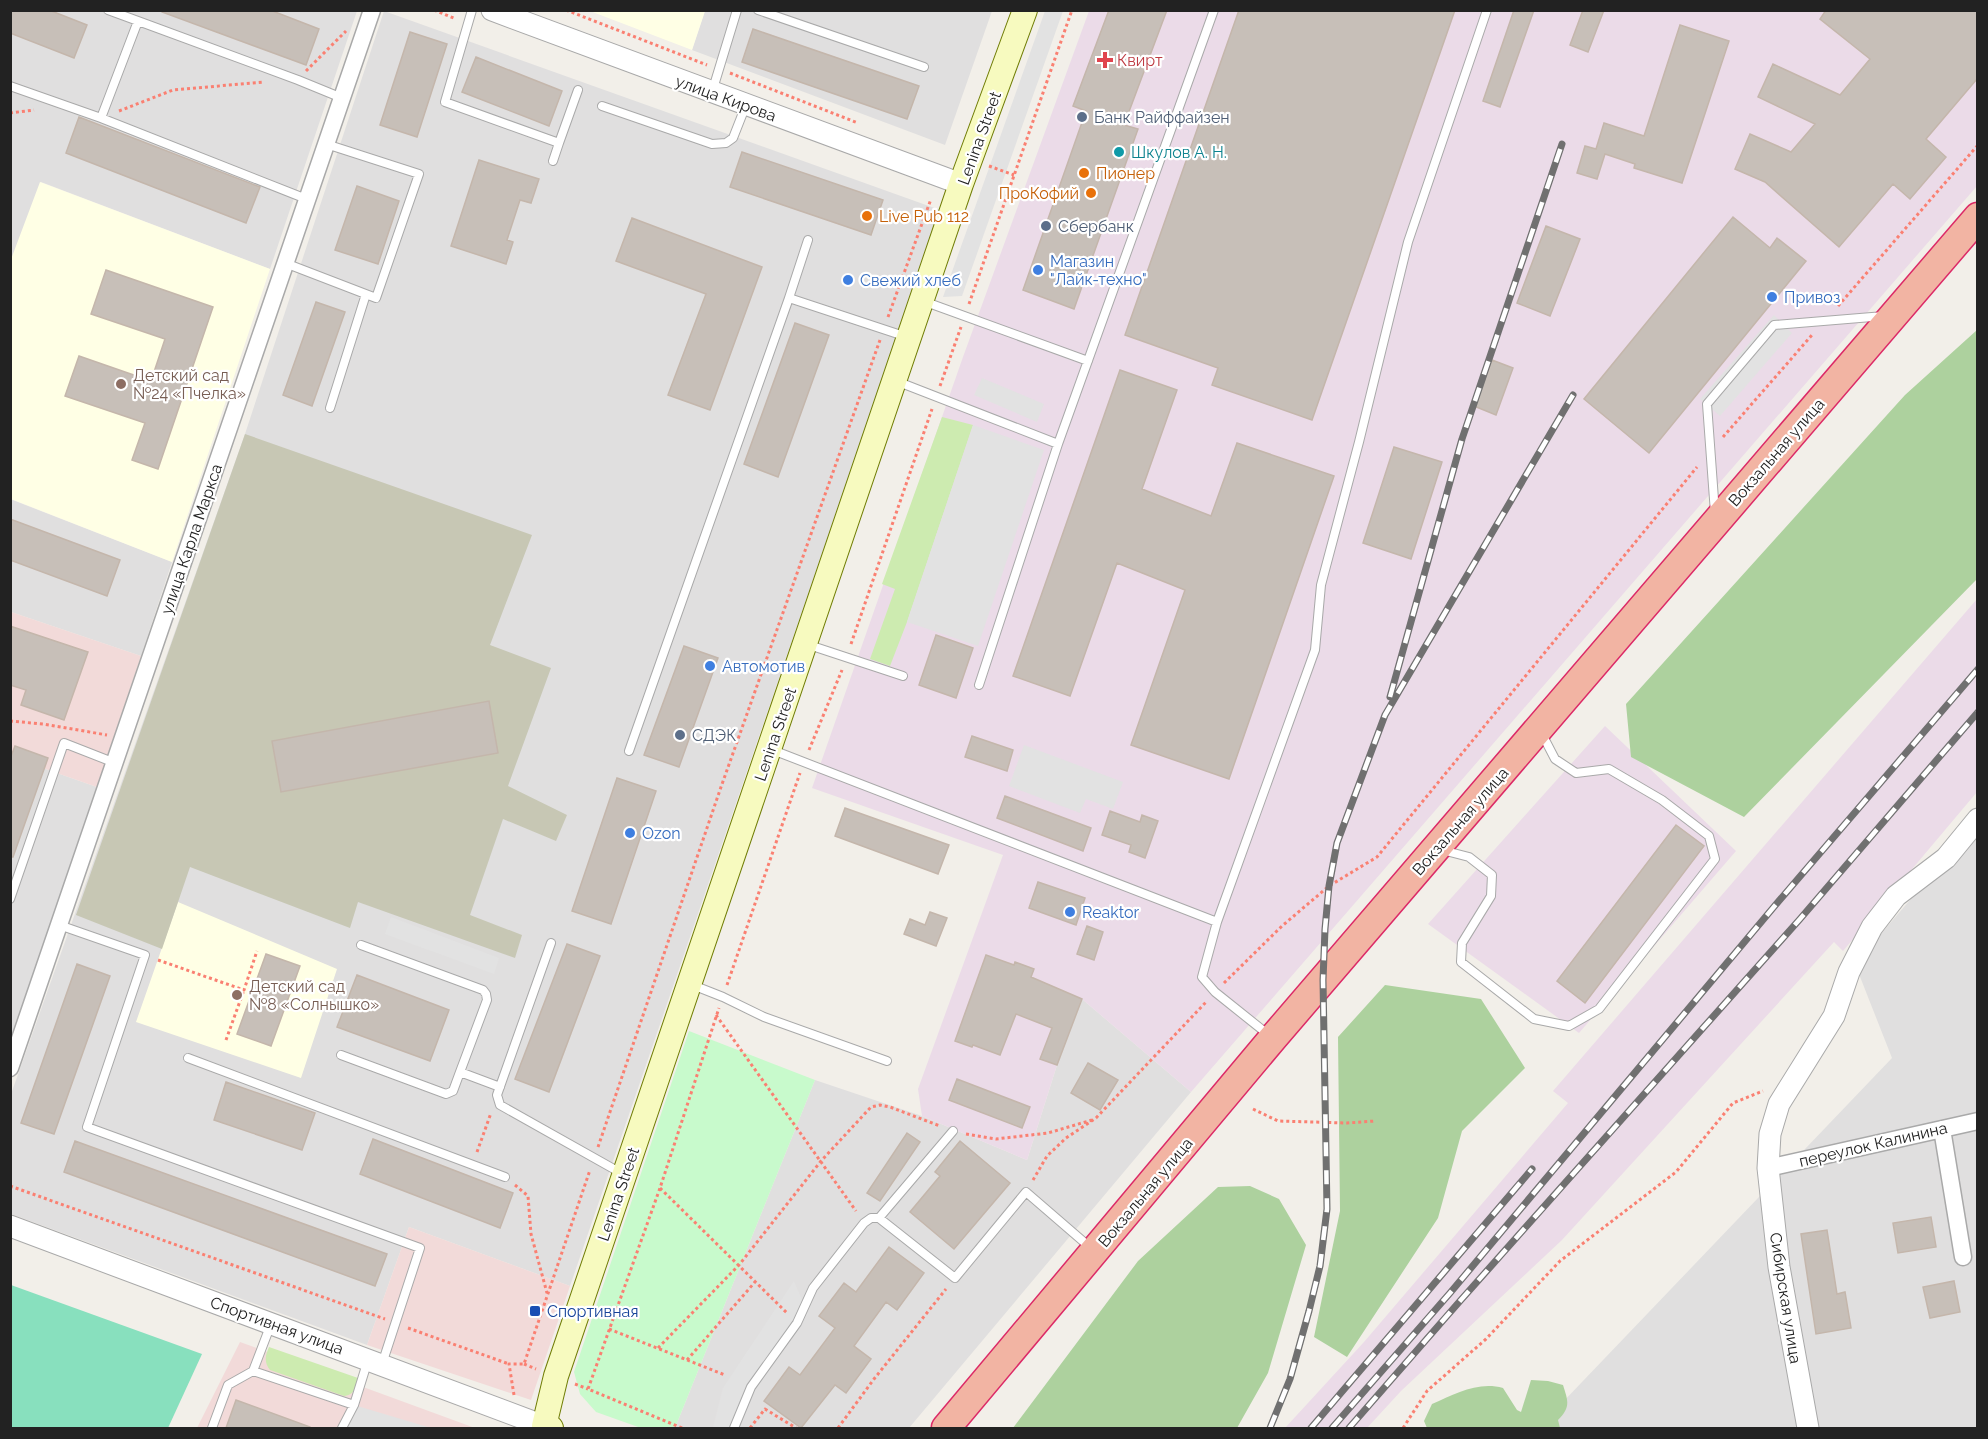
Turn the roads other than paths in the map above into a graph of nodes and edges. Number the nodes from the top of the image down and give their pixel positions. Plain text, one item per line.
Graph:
1 (108, 10) edge
2 (472, 10) edge
3 (492, 10) edge
4 (737, 10) edge
5 (758, 10) edge
6 (1025, 10) edge
7 (1214, 10) edge
8 (1487, 10) edge
9 (371, 13) edge
10 (138, 21) junction
11 (924, 67) dead end
12 (10, 86) edge
13 (578, 90) dead end
14 (712, 92) junction
15 (342, 98) junction
16 (746, 105) junction
17 (602, 106) dead end
18 (101, 118) junction
19 (559, 143) junction
20 (326, 144) junction
21 (553, 161) dead end
22 (951, 181) junction
23 (309, 200) junction
24 (1977, 217) edge
25 (808, 240) dead end
26 (285, 263) junction
27 (366, 294) junction
28 (789, 298) junction
29 (922, 301) junction
30 (1893, 315) junction
31 (910, 338) junction
32 (1088, 361) junction
33 (896, 381) junction
34 (330, 408) dead end
35 (1058, 444) junction
36 (1716, 522) junction
37 (806, 644) junction
38 (903, 676) dead end
39 (980, 684) dead end
40 (1539, 728) junction
41 (770, 749) junction
42 (629, 751) dead end
43 (115, 763) junction
44 (1977, 819) edge
45 (1436, 848) junction
46 (10, 899) edge
47 (1217, 922) junction
48 (59, 926) junction
49 (551, 943) dead end
50 (361, 945) dead end
51 (689, 984) junction
52 (1273, 1038) junction
53 (341, 1055) dead end
54 (188, 1058) dead end
55 (887, 1061) dead end
56 (10, 1068) edge
57 (460, 1072) junction
58 (500, 1087) junction
59 (1977, 1121) edge
60 (1941, 1129) junction
61 (954, 1131) road end
62 (1768, 1168) junction
63 (624, 1174) junction
64 (505, 1177) road end
65 (879, 1218) junction
66 (10, 1226) edge
67 (1095, 1251) junction
68 (1963, 1257) dead end
69 (272, 1323) junction
70 (375, 1362) junction
71 (253, 1371) junction
72 (354, 1405) junction
73 (212, 1428) edge
74 (342, 1428) edge
75 (546, 1428) edge
76 (734, 1428) edge
77 (946, 1428) edge
78 (1808, 1428) edge

1 - 10 lane
2 - 19 lane
3 - 14 street, улица Кирова
4 - 14 lane
5 - 11 lane
6 - 22 main road, Lenina Street
7 - 32 lane
8 - 47 lane
9 - 15 street, улица Карла Маркса
10 - 15 lane
10 - 18 lane
12 - 18 lane
13 - 19 lane
14 - 16 street, улица Кирова
15 - 20 street, улица Карла Маркса
16 - 17 lane
16 - 22 street, улица Кирова
18 - 23 lane
19 - 21 lane
20 - 23 street, улица Карла Маркса
20 - 27 lane
22 - 29 main road, Lenina Street
23 - 26 street, улица Карла Маркса
24 - 30 highway, Вокзальная улица
25 - 28 lane
26 - 27 lane
26 - 43 street, улица Карла Маркса
27 - 34 lane
28 - 31 lane
28 - 42 lane
29 - 31 main road, Lenina Street
29 - 32 lane
30 - 36 highway, Вокзальная улица
30 - 36 lane
31 - 33 main road, Lenina Street
32 - 35 lane
33 - 35 lane
33 - 37 main road, Lenina Street
35 - 39 lane
36 - 40 highway, Вокзальная улица
37 - 38 lane
37 - 41 main road, Lenina Street
40 - 45 highway, Вокзальная улица
40 - 45 lane
41 - 47 lane
41 - 51 main road, Lenina Street
43 - 46 lane
43 - 48 street, улица Карла Маркса
44 - 62 street, Сибирская улица
45 - 52 highway, Вокзальная улица
47 - 52 lane
48 - 56 street, улица Карла Маркса
48 - 70 lane
49 - 58 lane
50 - 57 lane
51 - 55 lane
51 - 63 main road, Lenina Street
52 - 67 highway, Вокзальная улица
53 - 57 lane
54 - 64 lane
57 - 58 lane
58 - 63 lane
59 - 60 street, переулок Калинина
60 - 62 street, переулок Калинина
60 - 68 street
61 - 65 lane
62 - 78 street, Сибирская улица
63 - 75 main road, Lenina Street
65 - 67 lane
65 - 76 lane
66 - 69 street, Спортивная улица
67 - 77 highway, Вокзальная улица
69 - 70 street, Спортивная улица
69 - 71 lane
70 - 72 lane
70 - 75 street, Спортивная улица
71 - 72 lane
71 - 73 lane
72 - 74 lane

